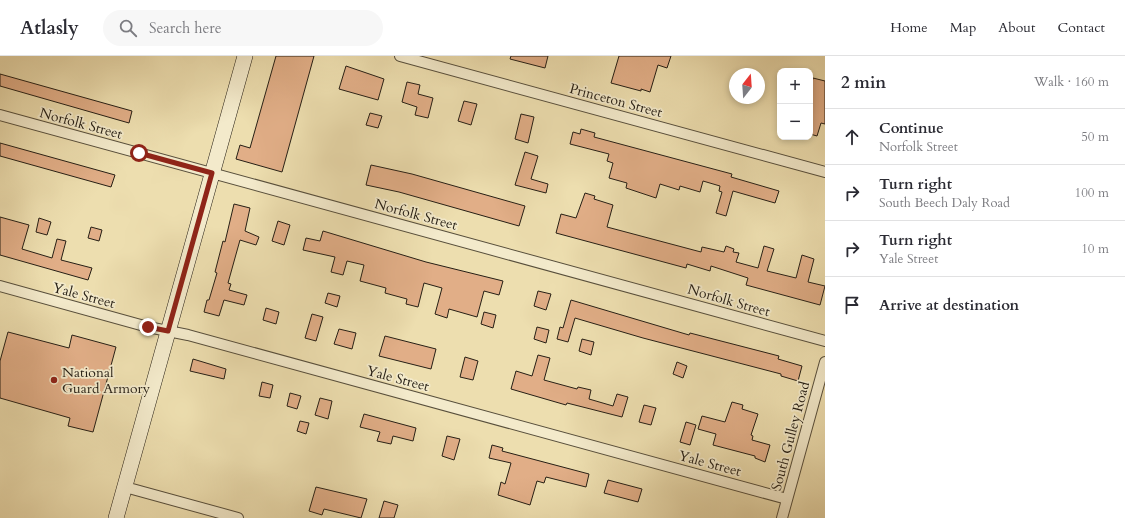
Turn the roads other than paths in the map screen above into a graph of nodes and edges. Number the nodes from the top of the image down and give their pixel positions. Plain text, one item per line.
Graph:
1 (245, 56) edge
2 (400, 56) edge
3 (0, 115) edge
4 (825, 172) edge
5 (212, 173) junction
6 (0, 286) edge
7 (168, 331) junction
8 (825, 341) edge
9 (825, 362) edge
10 (124, 488) junction
11 (787, 499) junction
12 (116, 518) edge
13 (238, 518) edge
14 (782, 518) edge

1 - 5 main road
2 - 4 street, Princeton Street
3 - 5 street, Norfolk Street
5 - 7 main road
5 - 8 street, Norfolk Street
6 - 7 street, Yale Street
7 - 10 main road
7 - 11 street, Yale Street
9 - 11 street, South Gulley Road
10 - 12 main road
10 - 13 street
11 - 14 street, South Gulley Road

